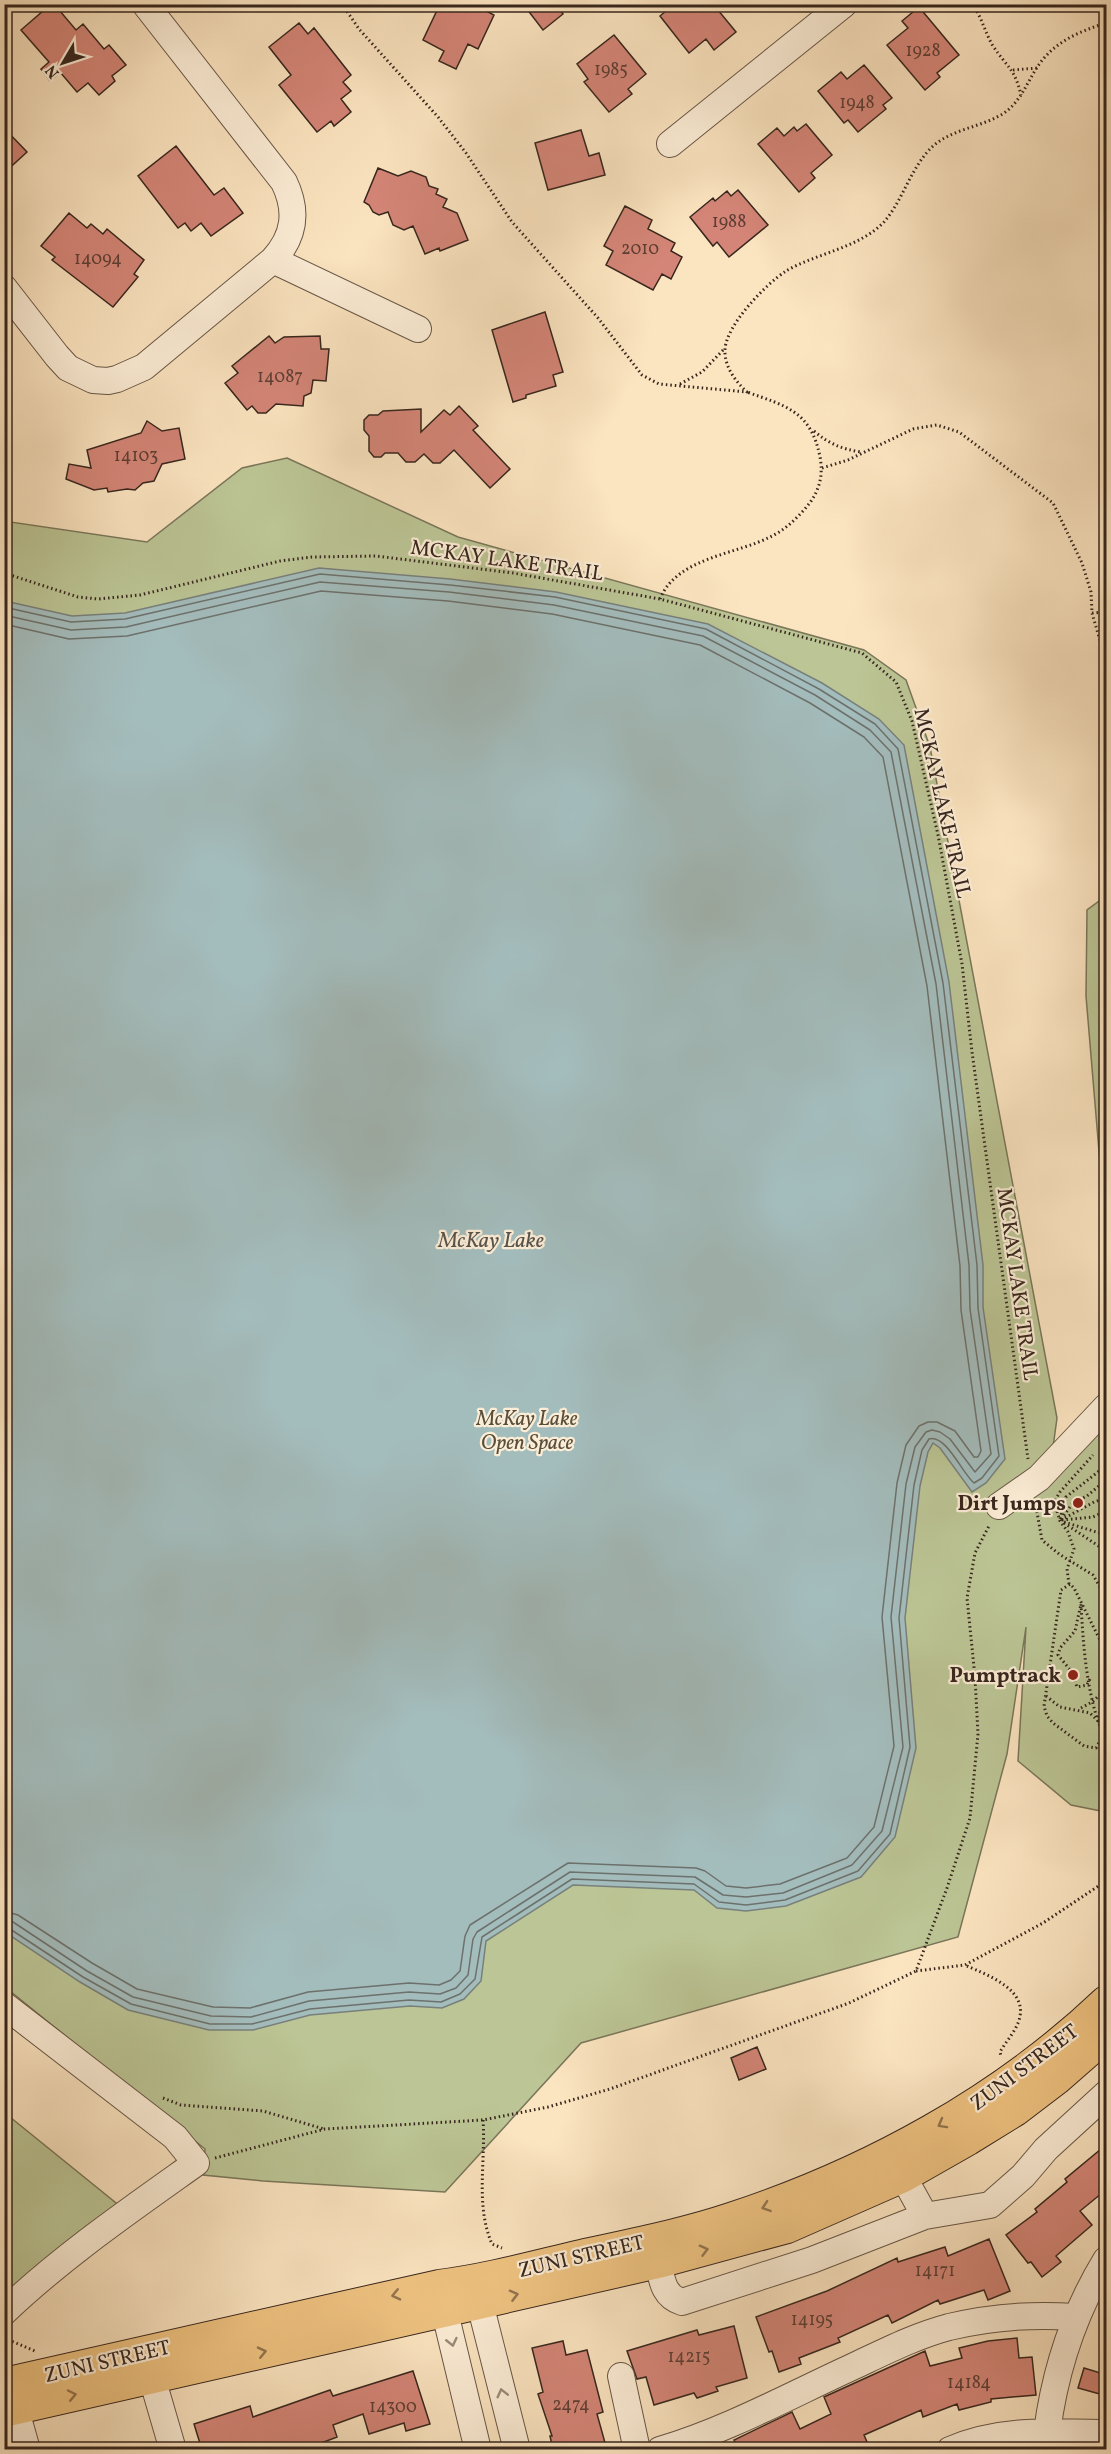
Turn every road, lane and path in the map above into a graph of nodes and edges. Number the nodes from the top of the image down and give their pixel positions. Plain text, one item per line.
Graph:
1 (145, 4) edge
2 (342, 4) edge
3 (844, 4) edge
4 (972, 4) edge
5 (1107, 23) edge
6 (1037, 68) junction
7 (1013, 70) junction
8 (1021, 95) junction
9 (670, 144) dead end
10 (273, 260) junction
11 (4, 288) edge
12 (418, 329) dead end
13 (725, 348) junction
14 (678, 385) junction
15 (747, 392) junction
16 (806, 422) junction
17 (863, 453) junction
18 (822, 468) junction
19 (4, 573) edge
20 (660, 599) junction
21 (1107, 612) edge
22 (1092, 613) junction
23 (1107, 661) edge
24 (1107, 1407) edge
25 (1096, 1451) dead end
26 (1107, 1462) edge
27 (1030, 1467) junction
28 (1107, 1480) edge
29 (1107, 1498) edge
30 (999, 1506) joint
31 (1107, 1511) edge
32 (1060, 1521) junction
33 (1107, 1535) edge
34 (1107, 1555) edge
35 (1070, 1560) junction
36 (1070, 1584) junction
37 (1107, 1597) edge
38 (1081, 1604) junction
39 (1107, 1652) edge
40 (1090, 1679) junction
41 (1107, 1689) edge
42 (1046, 1696) junction
43 (1107, 1700) edge
44 (1092, 1702) junction
45 (1079, 1709) junction
46 (1098, 1721) junction
47 (1105, 1737) edge
48 (1107, 1881) edge
49 (965, 1965) junction
50 (916, 1971) junction
51 (1107, 2002) edge
52 (4, 2005) edge
53 (1107, 2035) edge
54 (1003, 2061) dead end
55 (1107, 2094) edge
56 (161, 2098) dead end
57 (483, 2120) junction
58 (325, 2129) junction
59 (196, 2163) junction
60 (903, 2176) junction
61 (925, 2216) junction
62 (506, 2249) dead end
63 (1107, 2260) edge
64 (658, 2262) junction
65 (477, 2292) junction
66 (442, 2298) junction
67 (4, 2312) edge
68 (1076, 2317) junction
69 (4, 2338) edge
70 (40, 2355) dead end
71 (621, 2376) dead end
72 (152, 2378) junction
73 (7, 2392) edge
74 (1047, 2432) junction
75 (1107, 2433) edge
76 (172, 2445) edge
77 (27, 2450) edge
78 (478, 2450) edge
79 (517, 2450) edge
80 (637, 2450) edge
81 (660, 2450) edge
82 (950, 2450) edge

1 - 10 street
2 - 14 path
3 - 9 street
4 - 7 path
5 - 6 path
6 - 7 path
6 - 8 path
7 - 8 path
8 - 13 path
10 - 11 street
10 - 12 street
13 - 14 path
13 - 15 path
14 - 15 path
15 - 16 path
16 - 17 path
16 - 18 path
17 - 18 path
17 - 22 path
18 - 20 path
19 - 20 path, MCKAY LAKE TRAIL
20 - 27 path, MCKAY LAKE TRAIL
21 - 22 path
22 - 23 path
24 - 27 street
25 - 32 path
26 - 32 path
27 - 30 street
27 - 35 path, MCKAY LAKE TRAIL
28 - 32 path
29 - 32 path
30 - 50 path
31 - 32 path
32 - 33 path
32 - 34 path
32 - 35 path
35 - 36 path
35 - 37 path, MCKAY LAKE TRAIL
36 - 38 path
36 - 42 path
38 - 39 path
38 - 40 path
38 - 40 path
40 - 44 path
41 - 44 path
42 - 45 path
42 - 47 path
43 - 46 path
44 - 45 path
44 - 46 path
45 - 46 path
46 - 47 path
48 - 49 path
49 - 50 path
49 - 54 path
50 - 57 path
51 -> 65 main road, ZUNI STREET
52 - 59 street
53 - 60 main road, ZUNI STREET
55 - 61 street
56 - 58 path
57 - 58 path
57 - 62 path
58 - 59 path
59 - 67 street
60 - 61 street
64 -> 60 main road, ZUNI STREET
61 - 64 street
63 - 68 street
65 -> 64 main road, ZUNI STREET
65 - 66 main road, ZUNI STREET
79 -> 65 street
72 -> 66 main road, ZUNI STREET
66 -> 73 main road, ZUNI STREET
66 -> 78 street
68 - 74 street
68 - 81 street
69 - 70 path
71 - 80 street
73 -> 72 main road, ZUNI STREET
72 - 76 street
73 - 77 street
74 - 75 street
74 - 82 street

